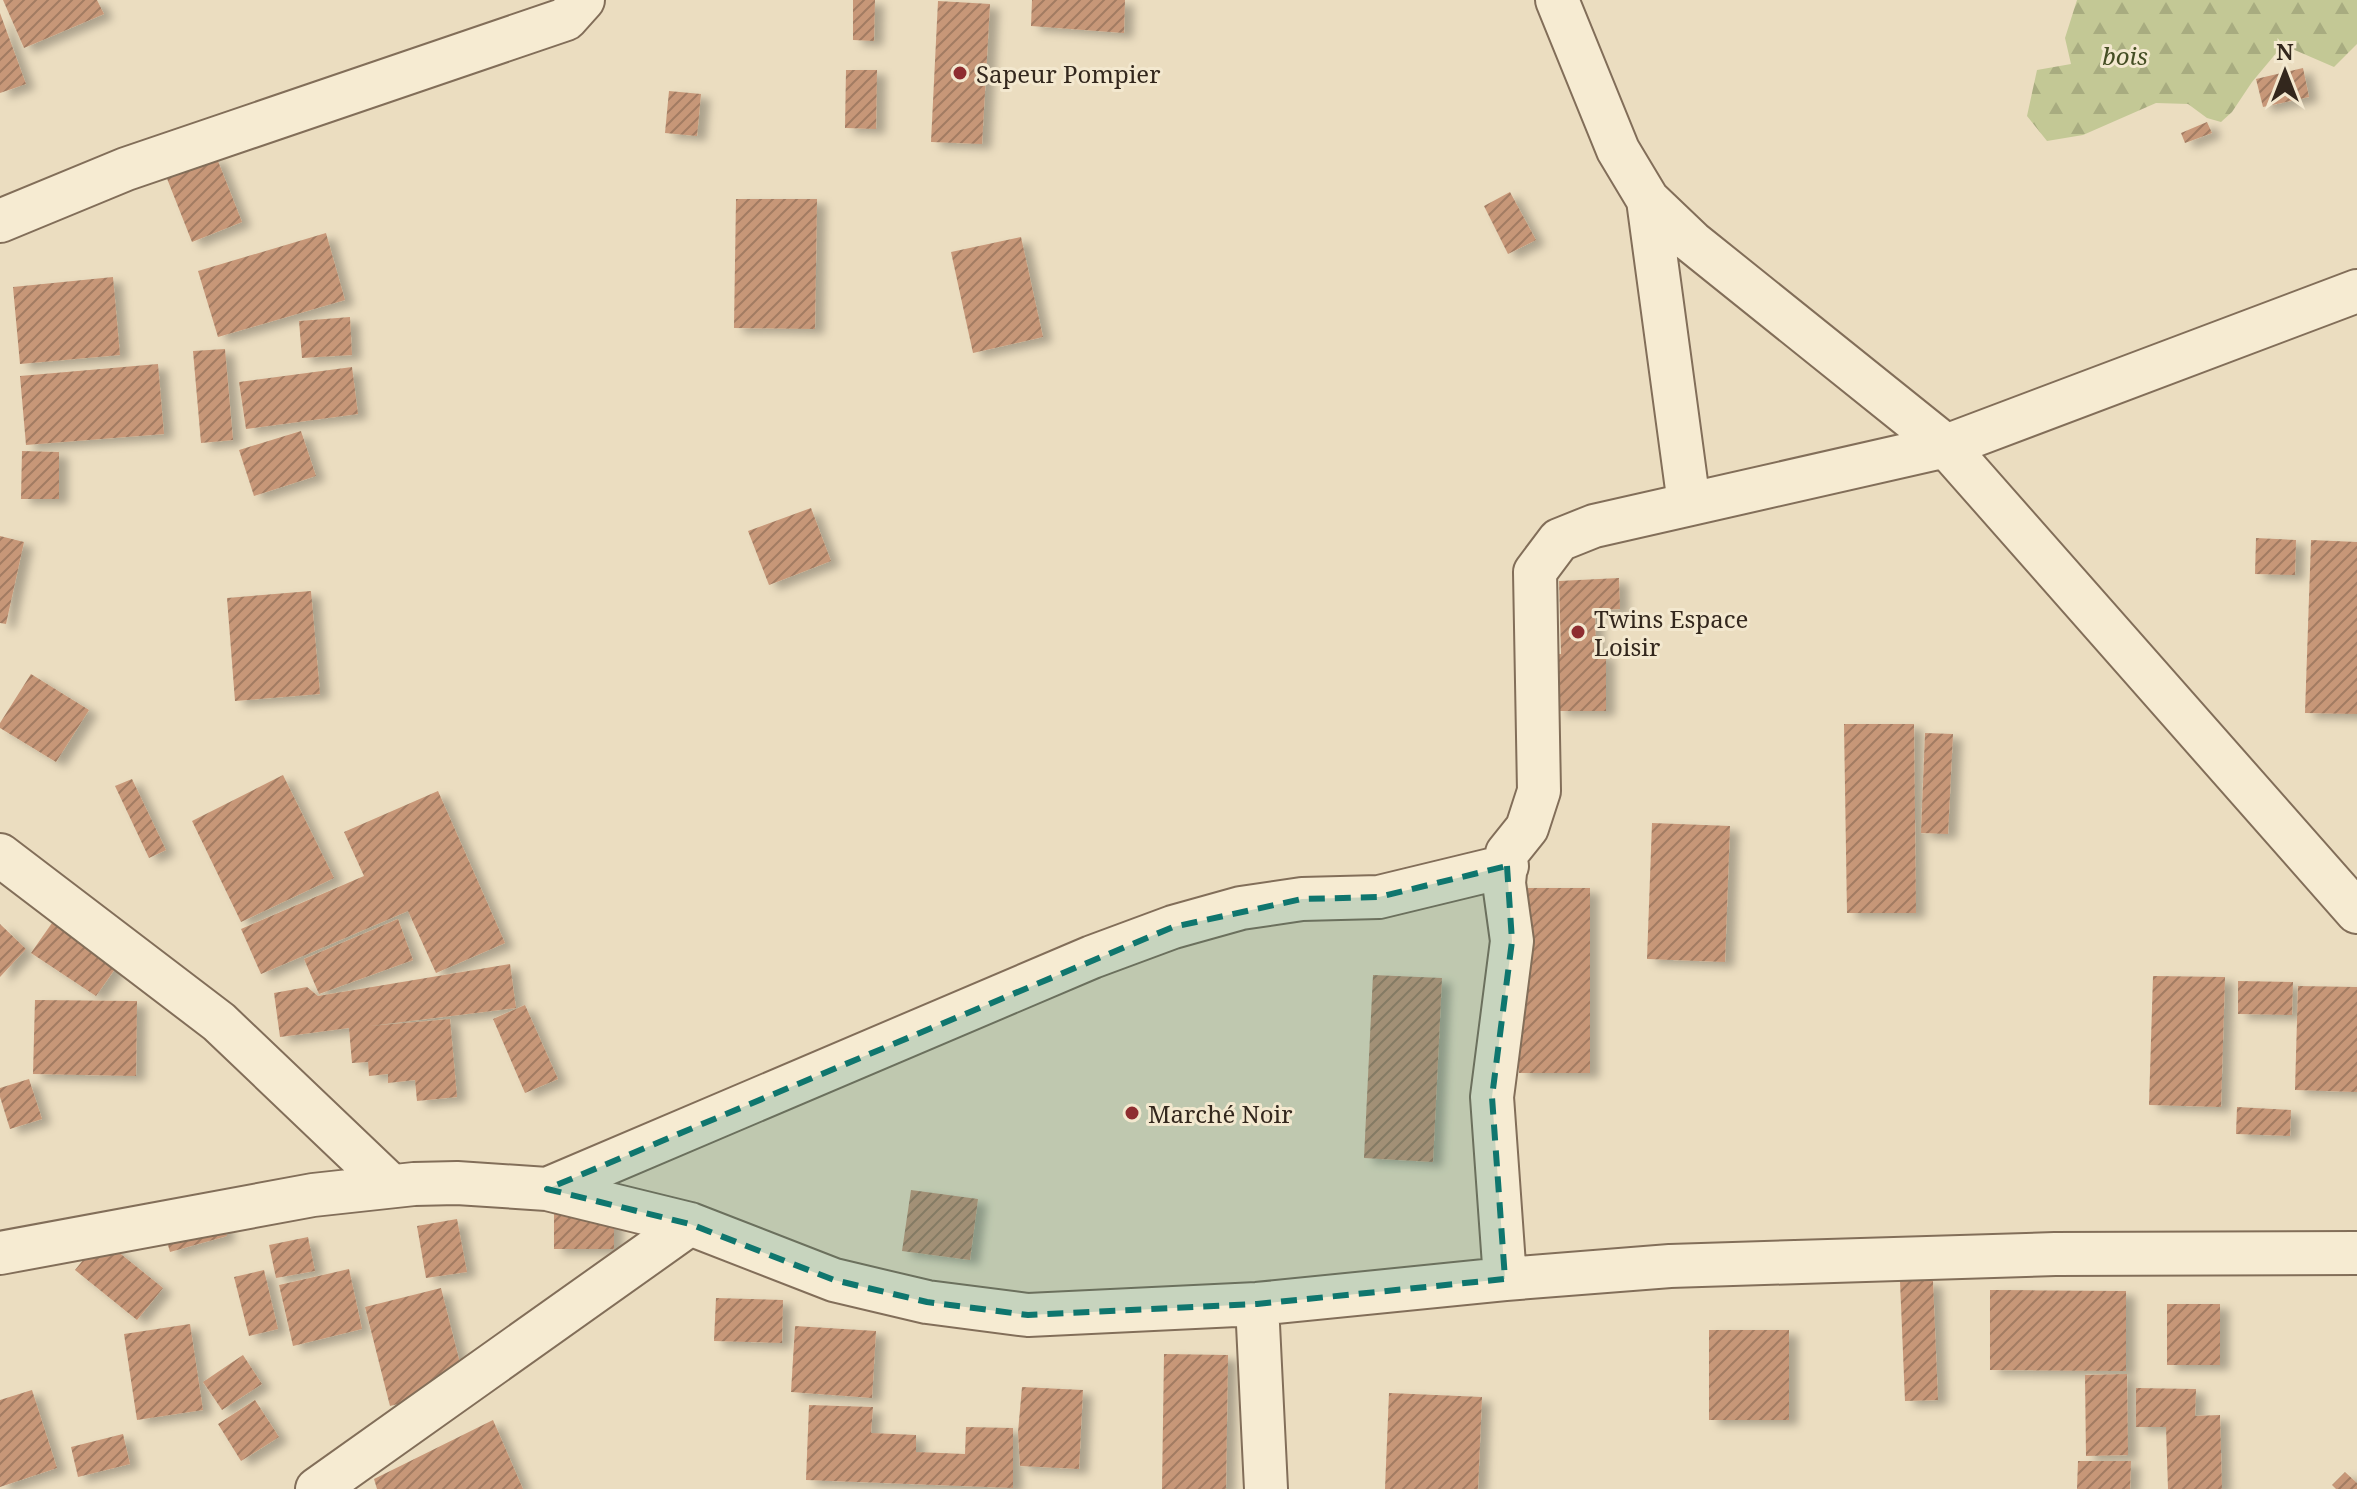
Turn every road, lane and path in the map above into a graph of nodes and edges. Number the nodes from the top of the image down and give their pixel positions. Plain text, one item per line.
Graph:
1 (583, 0) edge
2 (1557, 0) edge
3 (1648, 200) junction
4 (0, 221) edge
5 (2357, 291) edge
6 (1946, 446) junction
7 (1689, 504) junction
8 (0, 855) edge
9 (1507, 866) junction
10 (2357, 912) edge
11 (391, 1186) junction
12 (547, 1189) junction
13 (690, 1224) junction
14 (0, 1253) edge
15 (2357, 1253) edge
16 (1505, 1279) junction
17 (1257, 1304) junction
18 (317, 1489) edge
19 (1266, 1489) edge

1 - 4 street
2 - 3 street
3 - 6 street
3 - 7 street
5 - 6 street
6 - 7 street
6 - 10 street
7 - 9 street
8 - 11 street
9 - 12 street
9 - 16 street
11 - 12 street
11 - 14 street
12 - 13 street
13 - 17 street
13 - 18 street
15 - 16 street
16 - 17 street
17 - 19 street

